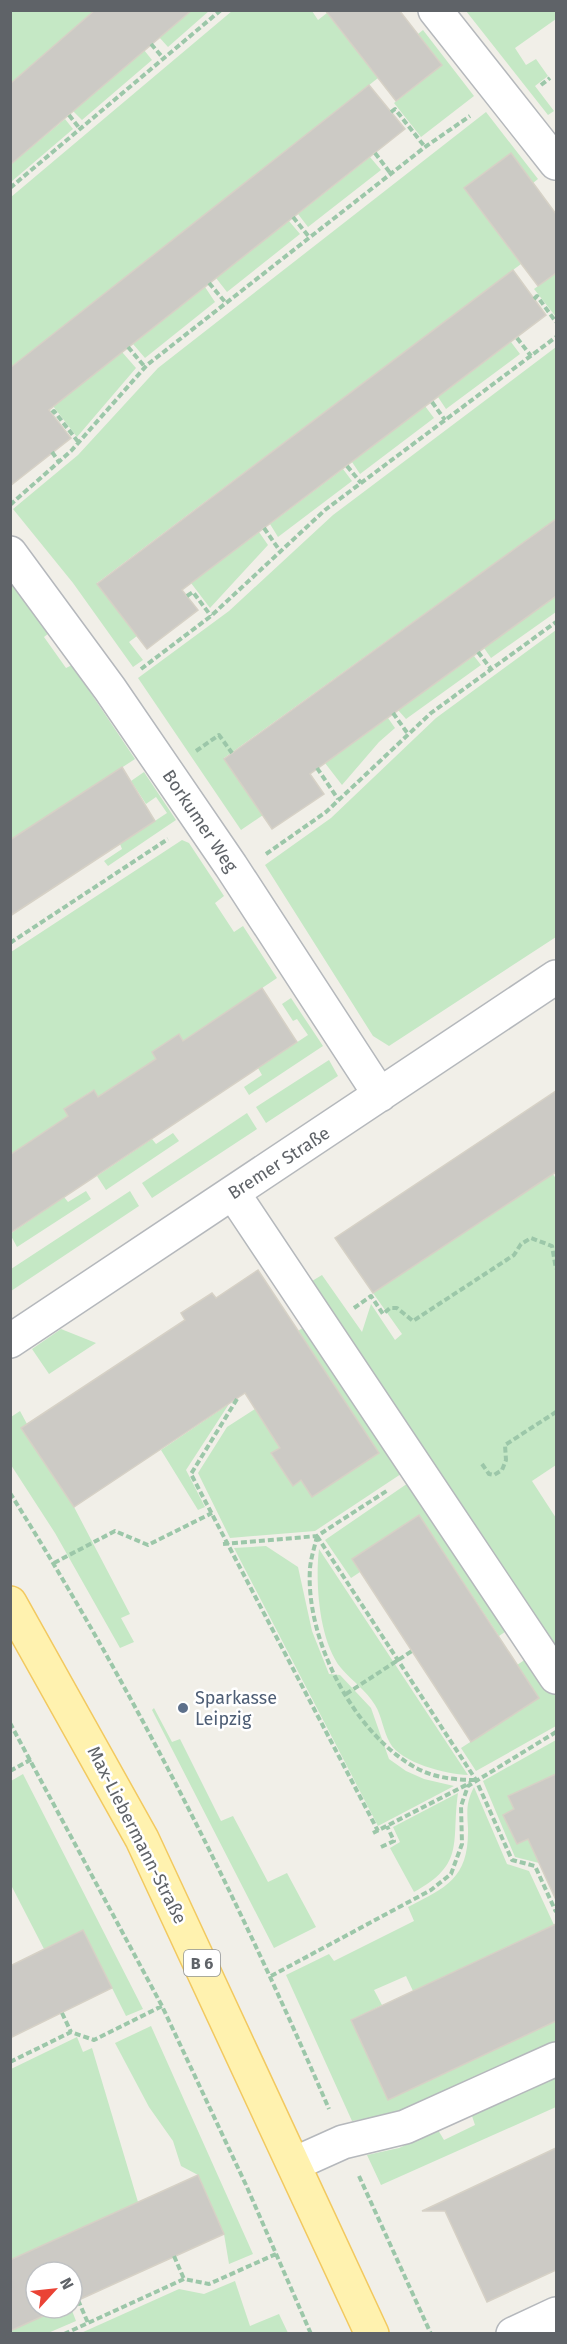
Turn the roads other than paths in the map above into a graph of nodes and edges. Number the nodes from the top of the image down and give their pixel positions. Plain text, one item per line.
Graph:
1 (435, 10) edge
2 (556, 163) edge
3 (10, 553) edge
4 (553, 983) edge
5 (380, 1095) junction
6 (234, 1193) junction
7 (10, 1341) edge
8 (10, 1603) edge
9 (556, 1677) edge
10 (556, 2059) edge
11 (294, 2164) junction
12 (556, 2314) edge
13 (372, 2334) edge
14 (513, 2334) edge

1 - 2 street
3 - 5 street, Borkumer Weg
4 - 5 street, Bremer Straße
5 - 6 street, Bremer Straße
6 - 7 street, Bremer Straße
6 - 9 street
8 - 11 main road, Max-Liebermann-Straße / B 6
10 - 11 street
11 - 13 main road, Max-Liebermann-Straße / B 6
12 - 14 street

